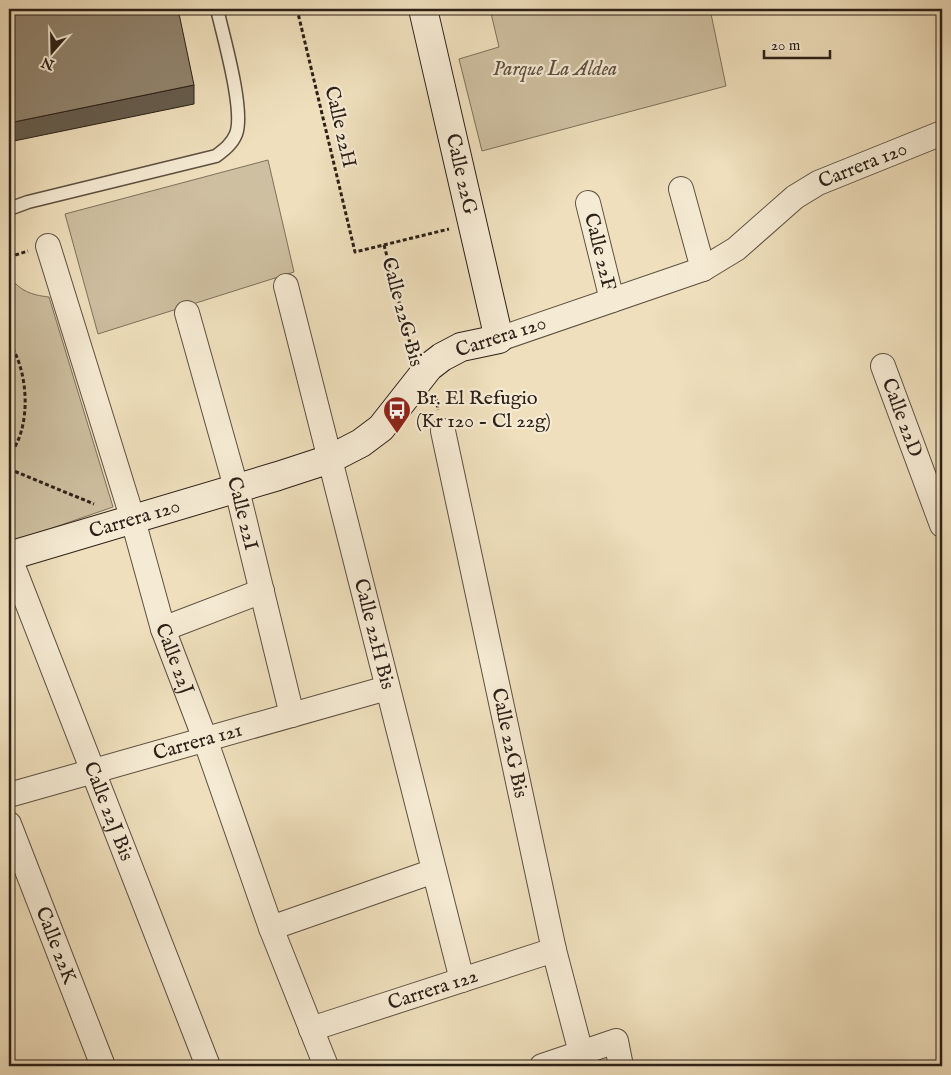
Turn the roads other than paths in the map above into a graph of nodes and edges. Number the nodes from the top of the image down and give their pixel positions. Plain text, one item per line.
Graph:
1 (217, 9) edge
2 (423, 9) edge
3 (942, 133) edge
4 (681, 189) dead end
5 (588, 203) dead end
6 (9, 209) edge
7 (48, 246) dead end
8 (702, 269) junction
9 (286, 286) dead end
10 (612, 300) junction
11 (187, 313) dead end
12 (499, 340) junction
13 (883, 366) dead end
14 (443, 431) dead end
15 (330, 459) junction
16 (236, 488) junction
17 (132, 520) junction
18 (942, 525) edge
19 (9, 556) edge
20 (262, 592) junction
21 (163, 629) junction
22 (388, 688) junction
23 (292, 715) junction
24 (205, 739) junction
25 (93, 771) junction
26 (9, 795) edge
27 (9, 824) edge
28 (434, 871) junction
29 (271, 928) junction
30 (554, 950) junction
31 (462, 980) junction
32 (311, 1029) junction
33 (581, 1053) junction
34 (103, 1066) edge
35 (208, 1066) edge
36 (326, 1066) edge
37 (542, 1066) edge
38 (621, 1066) edge

1 - 6 lane
2 - 12 street, Calle 22G
3 - 8 street, Carrera 120
4 - 8 street
5 - 10 street, Calle 22F
7 - 17 street, Calle 22J
8 - 10 street, Carrera 120
9 - 15 street, Calle 22H Bis
10 - 12 street, Carrera 120
11 - 16 street, Calle 22I
12 - 15 street, Carrera 120
13 - 18 street, Calle 22D
14 - 30 street, Calle 22G Bis
15 - 16 street, Carrera 120
15 - 22 street, Calle 22H Bis
16 - 17 street, Carrera 120
16 - 20 street, Calle 22I
17 - 19 street, Carrera 120
17 - 21 street, Calle 22J
19 - 25 street, Calle 22J Bis
20 - 21 street
20 - 23 street, Calle 22I
21 - 24 street, Calle 22J
22 - 23 street, Carrera 121
22 - 28 street, Calle 22H Bis
23 - 24 street, Carrera 121
24 - 25 street, Carrera 121
24 - 29 street, Calle 22J
25 - 26 street, Carrera 121
25 - 35 street, Calle 22J Bis
27 - 34 street, Calle 22K
28 - 29 street
28 - 31 street, Calle 22H Bis
29 - 32 street, Calle 22J
30 - 31 street, Carrera 122
30 - 33 street, Calle 22G Bis
31 - 32 street, Carrera 122
32 - 36 street, Calle 22J
33 - 37 street
33 - 38 street

